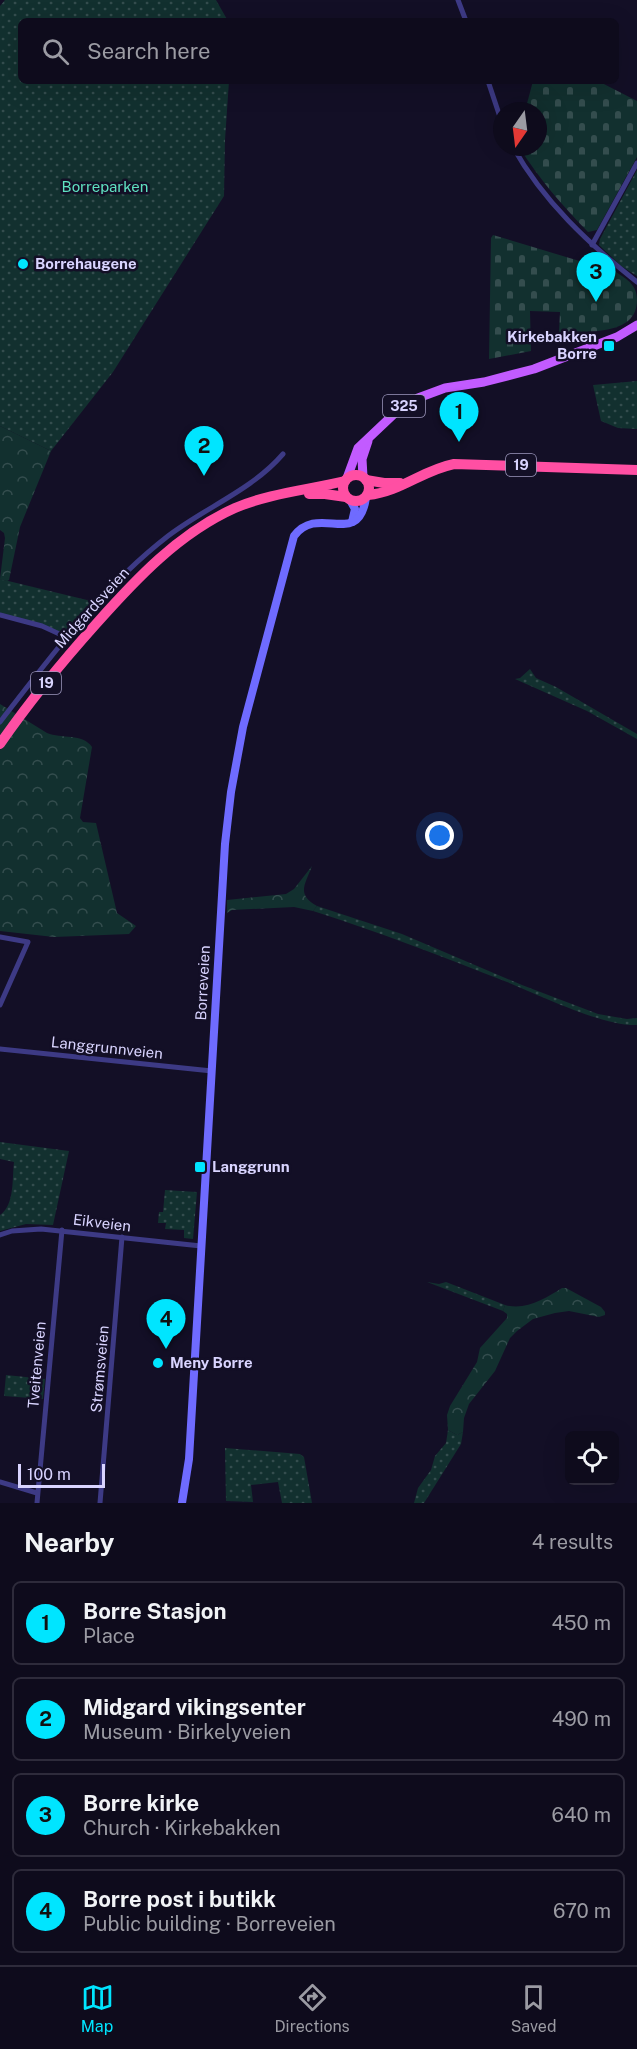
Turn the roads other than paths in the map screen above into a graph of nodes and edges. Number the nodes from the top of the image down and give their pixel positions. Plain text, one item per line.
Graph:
1 (458, 0) edge
2 (465, 18) edge
3 (489, 84) edge
4 (495, 102) edge
5 (518, 156) edge
6 (637, 163) edge
7 (592, 245) junction
8 (637, 282) edge
9 (637, 325) edge
10 (370, 436) junction
11 (283, 453) dead end
12 (637, 470) edge
13 (365, 478) junction
14 (346, 480) junction
15 (409, 482) junction
16 (367, 496) junction
17 (348, 499) junction
18 (352, 522) junction
19 (167, 554) junction
20 (0, 615) edge
21 (66, 637) junction
22 (0, 722) edge
23 (0, 744) edge
24 (0, 937) edge
25 (0, 1005) edge
26 (0, 1049) edge
27 (212, 1071) junction
28 (62, 1230) junction
29 (0, 1235) edge
30 (122, 1237) junction
31 (201, 1246) junction
32 (0, 1482) edge
33 (37, 1493) junction
34 (37, 1503) edge
35 (100, 1503) edge
36 (182, 1503) edge

1 - 2 street
3 - 4 street
5 - 7 street
6 - 7 street
7 - 8 street
9 - 10 main road, 325
10 - 13 main road
10 - 14 main road, 325
11 - 21 street
12 - 15 highway, 19
13 - 14 highway, 19
13 - 15 highway, 19
13 - 16 highway
14 - 17 highway
14 - 19 highway, Midgardsveien / 19
15 - 16 highway, 19
16 - 17 highway, 19
16 - 18 main road
17 - 18 main road
17 - 19 highway, Midgardsveien / 19
18 - 27 main road, Borreveien
19 - 23 highway, Midgardsveien / 19
20 - 21 street
21 - 22 street
24 - 25 street
26 - 27 street, Langgrunnveien
27 - 31 main road, Borreveien
28 - 29 street, Eikveien
28 - 30 street, Eikveien
28 - 33 street, Tveitenveien
30 - 31 street, Eikveien
30 - 35 street, Strømsveien
31 - 36 main road, Borreveien
32 - 33 street
33 - 34 street, Tveitenveien

